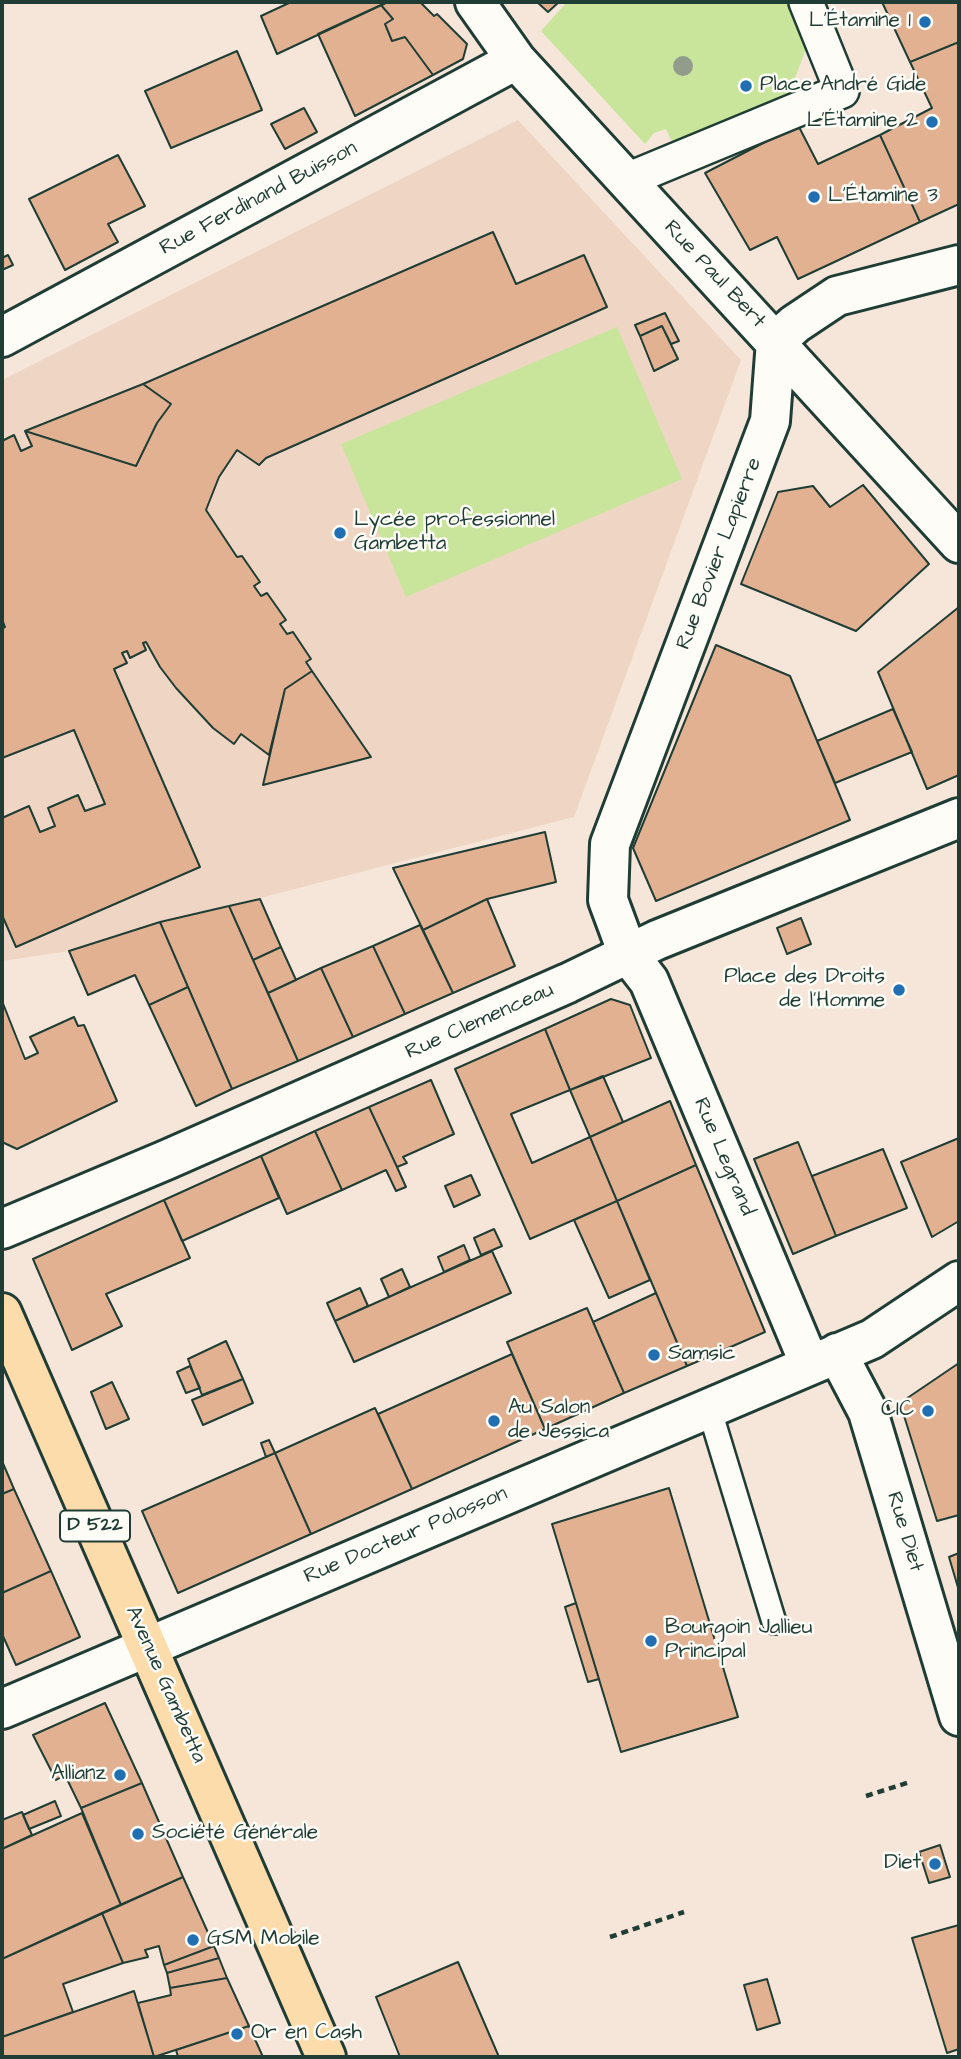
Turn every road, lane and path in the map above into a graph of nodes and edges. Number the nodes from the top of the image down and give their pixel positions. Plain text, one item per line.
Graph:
1 (475, 2) edge
2 (806, 2) edge
3 (516, 60) junction
4 (627, 180) junction
5 (959, 265) edge
6 (2, 337) edge
7 (776, 341) junction
8 (959, 543) edge
9 (959, 818) edge
10 (628, 954) junction
11 (2, 1229) edge
12 (959, 1281) edge
13 (2, 1313) edge
14 (824, 1359) junction
15 (709, 1408) junction
16 (774, 1622) dead end
17 (148, 1647) junction
18 (2, 1709) edge
19 (959, 1716) edge
20 (909, 1782) dead end
21 (866, 1796) dead end
22 (684, 1912) dead end
23 (610, 1937) dead end
24 (326, 2057) edge

1 - 3 street, Rue Paul Bert
2 - 4 street
3 - 4 street, Rue Paul Bert
3 - 6 street, Rue Ferdinand Buisson
4 - 7 street, Rue Paul Bert
5 - 7 street
7 - 8 street, Rue Paul Bert
7 - 10 street, Rue Bovier Lapierre
9 - 10 street, Rue Clemenceau
10 - 11 street, Rue Clemenceau
10 - 14 street, Rue Legrand
12 - 14 street, Rue Docteur Polosson
13 - 17 main road, Avenue Gambetta / D 522
14 - 15 street, Rue Docteur Polosson
14 - 19 street, Rue Diet
15 - 16 lane
15 - 17 street, Rue Docteur Polosson
17 - 18 street, Rue Docteur Polosson
17 - 24 main road, Avenue Gambetta / D 522
20 - 21 path
22 - 23 path

